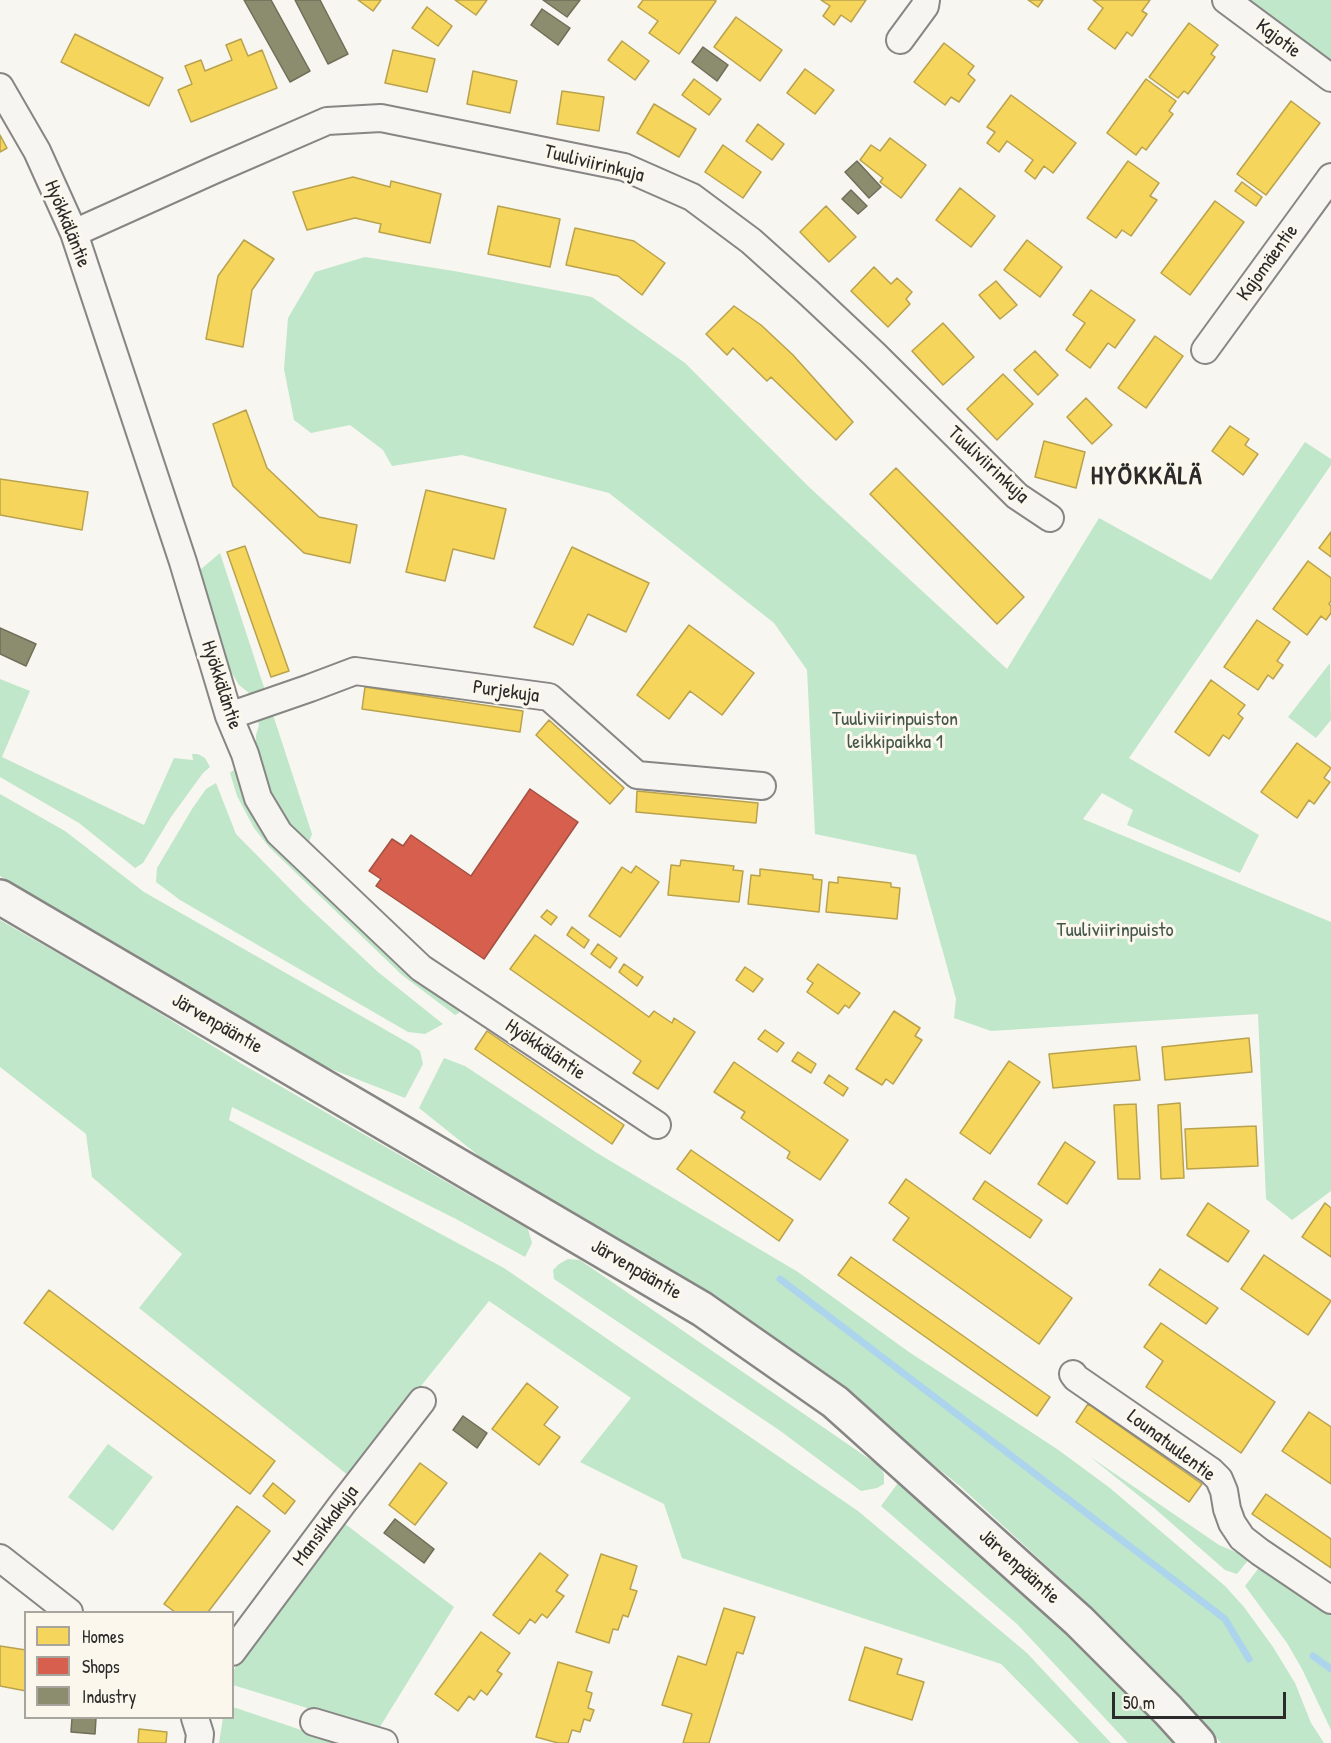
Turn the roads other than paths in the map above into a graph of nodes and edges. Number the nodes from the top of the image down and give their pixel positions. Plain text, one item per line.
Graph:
1 (926, 0) edge
2 (1226, 0) edge
3 (900, 40) dead end
4 (1331, 78) edge
5 (0, 87) edge
6 (1331, 177) edge
7 (74, 233) junction
8 (1205, 350) dead end
9 (1050, 518) dead end
10 (229, 716) junction
11 (762, 786) dead end
12 (0, 897) edge
13 (657, 1125) dead end
14 (1073, 1374) dead end
15 (422, 1401) dead end
16 (0, 1558) edge
17 (1331, 1600) edge
18 (68, 1611) edge
19 (234, 1649) edge
20 (195, 1719) edge
21 (314, 1722) dead end
22 (199, 1743) edge
23 (384, 1743) edge
24 (1198, 1743) edge

1 - 3 street
2 - 4 street, Kajotie
5 - 7 street, Hyökkäläntie
6 - 8 street, Kajomäentie
7 - 9 street, Tuuliviirinkuja
7 - 10 street, Hyökkäläntie
10 - 11 street, Purjekuja
10 - 13 street, Hyökkäläntie
12 - 24 main road, Järvenpääntie
14 - 17 street, Lounatuulentie
15 - 19 street, Mansikkakuja
16 - 18 street
20 - 22 street
21 - 23 street

